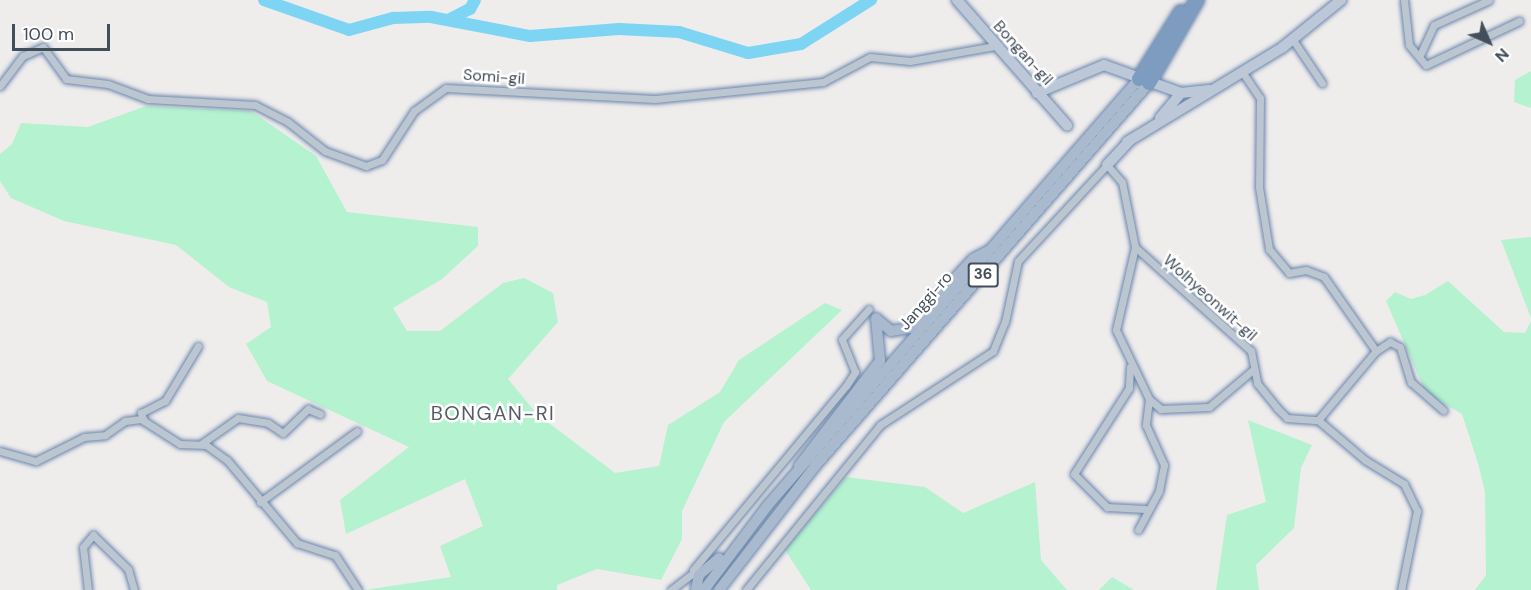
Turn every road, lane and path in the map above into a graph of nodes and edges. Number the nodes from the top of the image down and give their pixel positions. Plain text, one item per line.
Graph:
1 (957, 0) edge
2 (1188, 0) edge
3 (1197, 0) edge
4 (1341, 0) edge
5 (1404, 0) edge
6 (1489, 0) edge
7 (1519, 21) dead end
8 (1293, 40) junction
9 (995, 46) junction
10 (1420, 55) junction
11 (1243, 73) junction
12 (1144, 81) junction
13 (1322, 83) dead end
14 (1, 87) edge
15 (1215, 89) junction
16 (1037, 93) junction
17 (1181, 93) junction
18 (1067, 125) dead end
19 (1126, 142) junction
20 (1107, 165) junction
21 (1135, 247) junction
22 (993, 249) junction
23 (869, 309) dead end
24 (198, 346) dead end
25 (1376, 351) junction
26 (1130, 365) junction
27 (1254, 369) junction
28 (1149, 399) junction
29 (1443, 410) dead end
30 (320, 414) dead end
31 (1318, 420) junction
32 (144, 421) junction
33 (357, 431) dead end
34 (201, 444) junction
35 (0, 451) edge
36 (797, 472) junction
37 (260, 502) junction
38 (768, 505) junction
39 (1145, 509) junction
40 (767, 529) junction
41 (1138, 530) dead end
42 (696, 573) junction
43 (88, 590) edge
44 (134, 590) edge
45 (358, 590) edge
46 (671, 590) edge
47 (696, 590) edge
48 (704, 590) edge
49 (719, 590) edge
50 (730, 590) edge
51 (746, 590) edge
52 (1401, 590) edge

1 - 9 street, Bongan-gil
2 - 12 highway, Janggi-ro / 36
3 - 12 highway, Janggi-ro / 36
4 - 8 street
5 - 10 street
6 - 10 street
7 - 10 street
8 - 11 street
8 - 13 street
9 - 14 street, Somi-gil
9 - 16 street, Bongan-gil
11 - 15 street
11 - 25 street
12 - 16 street
12 - 17 street
12 - 22 main road, Janggi-ro / 36
12 - 40 main road, Janggi-ro / 36
15 - 17 street
15 - 19 street
16 - 18 street, Bongan-gil
17 - 19 street
19 - 20 street
20 - 21 street
20 - 51 street
21 - 26 street
21 - 27 street, Wolhyeonwit-gil
22 - 36 main road, Janggi-ro / 36
22 - 36 main road
23 - 42 street
24 - 32 street
25 - 29 street
25 - 31 street
26 - 28 street
26 - 39 street
27 - 28 street
27 - 31 street, Wolhyeonwit-gil
28 - 39 street
30 - 34 street
31 - 52 street
32 - 34 street
32 - 35 street
33 - 37 street
34 - 37 street
36 - 38 main road, Janggi-ro / 36
37 - 45 street
38 - 42 main road
38 - 48 main road, Janggi-ro / 36
39 - 41 street
40 - 49 main road, Janggi-ro / 36
40 - 50 main road
42 - 46 street
42 - 47 main road
43 - 44 street

